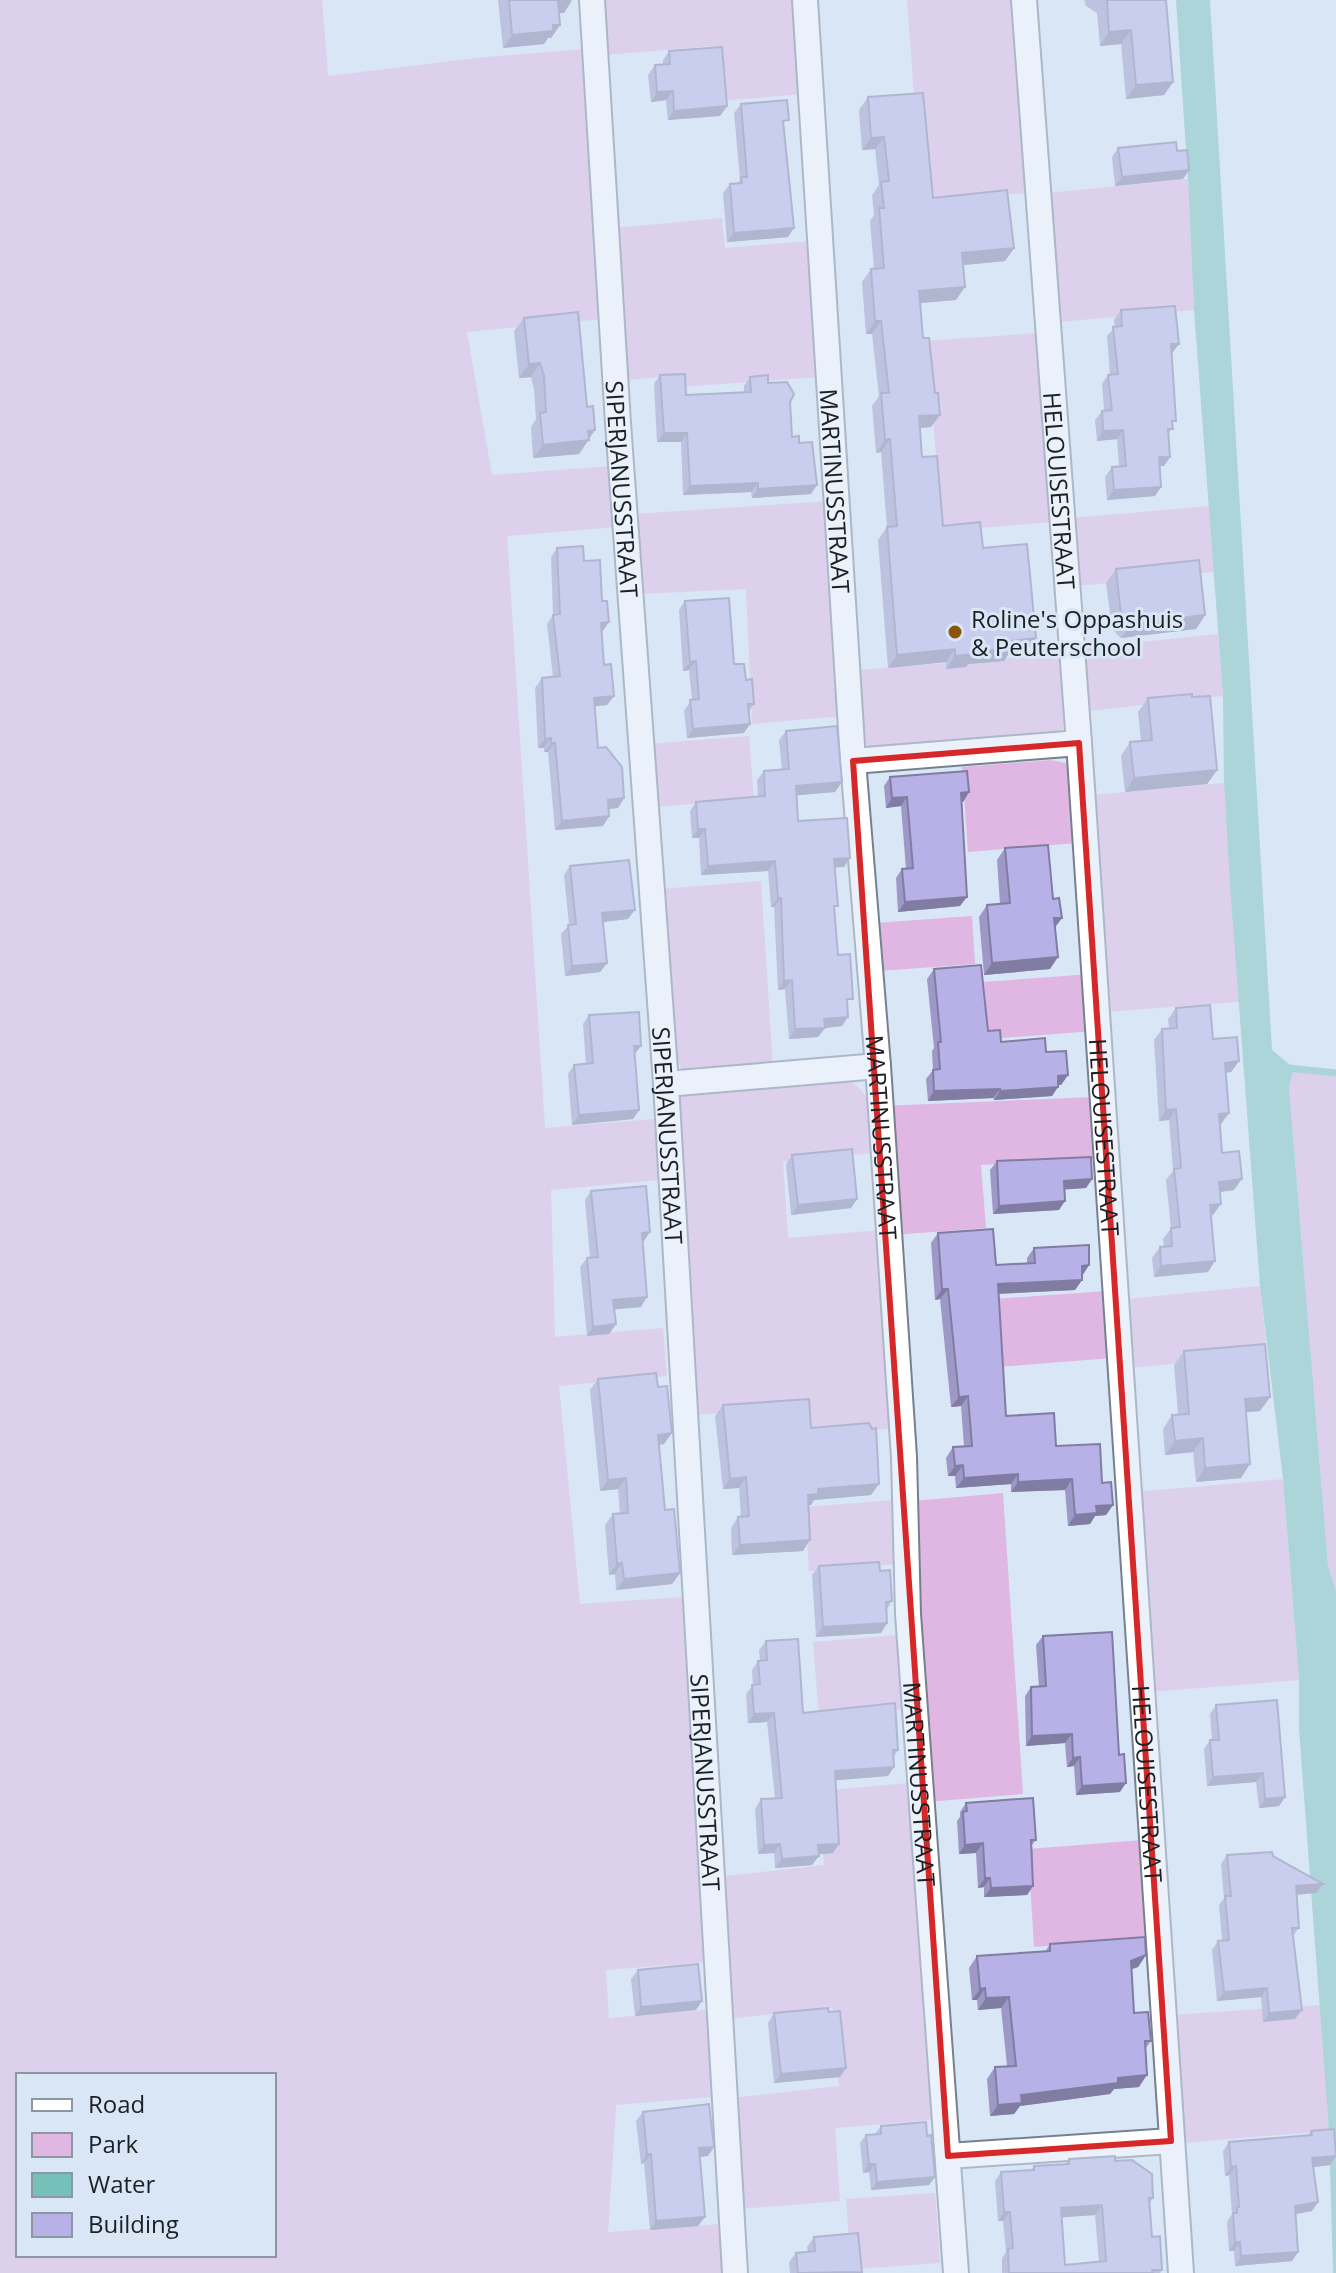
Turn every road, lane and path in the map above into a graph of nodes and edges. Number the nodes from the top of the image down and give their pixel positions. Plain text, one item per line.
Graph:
1 (592, 0) edge
2 (805, 0) edge
3 (1024, 0) edge
4 (1079, 743) junction
5 (853, 761) junction
6 (878, 1066) junction
7 (666, 1084) junction
8 (1171, 2141) junction
9 (948, 2156) junction
10 (735, 2273) edge
11 (956, 2273) edge
12 (1181, 2273) edge

1 - 7 street, SIPERJANUSSTRAAT
2 - 5 street, MARTINUSSTRAAT
3 - 4 street, HELOUISESTRAAT
4 - 5 street
4 - 8 street, HELOUISESTRAAT
5 - 6 street, MARTINUSSTRAAT
6 - 7 street
6 - 9 street, MARTINUSSTRAAT
7 - 10 street, SIPERJANUSSTRAAT
8 - 9 street
8 - 12 street, HELOUISESTRAAT
9 - 11 street, MARTINUSSTRAAT

